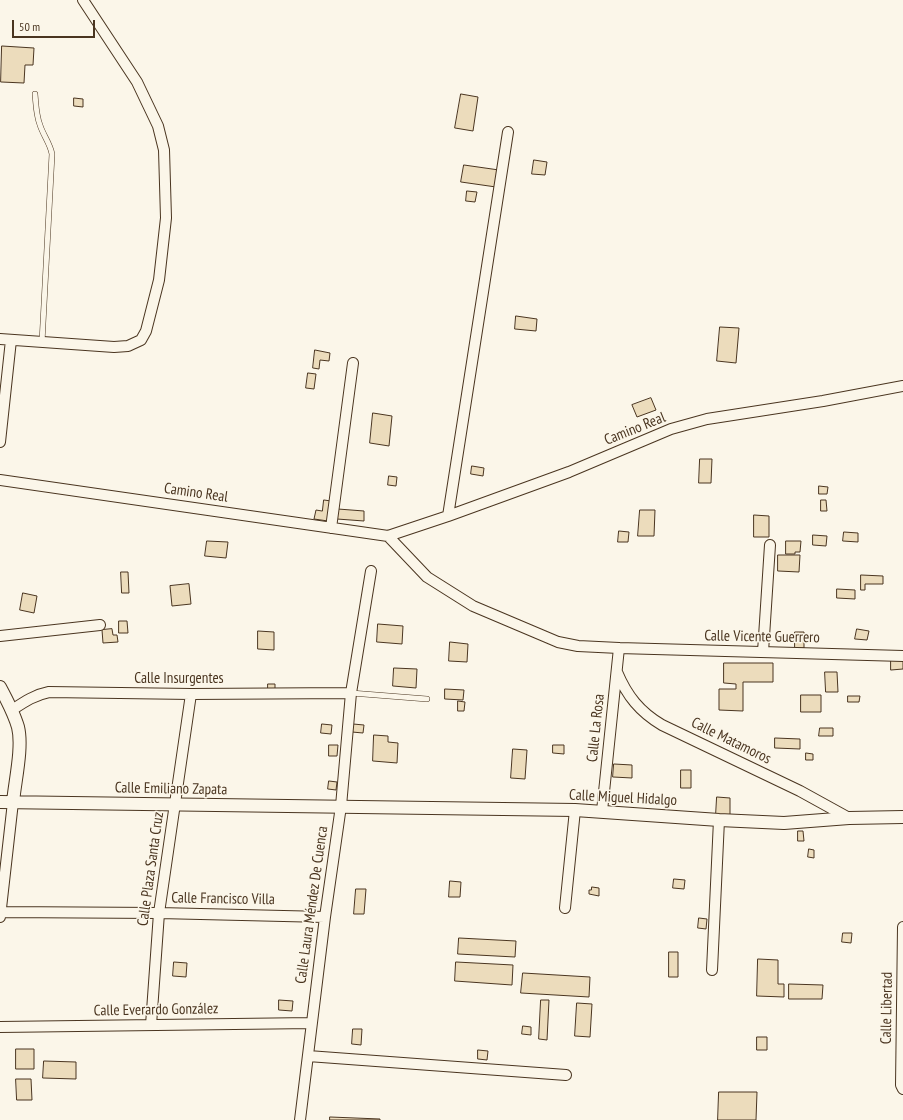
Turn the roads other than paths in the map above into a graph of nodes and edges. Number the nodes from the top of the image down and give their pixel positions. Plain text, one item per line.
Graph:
1 (83, 0) edge
2 (35, 94) dead end
3 (508, 132) dead end
4 (0, 339) edge
5 (11, 340) junction
6 (42, 342) junction
7 (353, 363) dead end
8 (903, 386) edge
9 (0, 442) edge
10 (0, 480) edge
11 (448, 516) junction
12 (331, 528) junction
13 (388, 536) junction
14 (770, 545) dead end
15 (371, 571) dead end
16 (100, 625) dead end
17 (0, 636) edge
18 (619, 648) junction
19 (764, 652) junction
20 (903, 656) edge
21 (617, 672) junction
22 (0, 687) edge
23 (351, 693) junction
24 (191, 694) junction
25 (427, 699) dead end
26 (12, 710) junction
27 (0, 802) edge
28 (13, 802) junction
29 (175, 806) junction
30 (341, 806) junction
31 (575, 810) junction
32 (602, 811) junction
33 (903, 817) edge
34 (850, 818) junction
35 (719, 820) junction
36 (565, 908) dead end
37 (159, 913) junction
38 (0, 914) edge
39 (325, 917) junction
40 (903, 928) edge
41 (712, 970) dead end
42 (312, 1023) junction
43 (151, 1025) junction
44 (0, 1027) edge
45 (308, 1056) junction
46 (566, 1075) dead end
47 (903, 1089) edge
48 (300, 1120) edge

1 - 6 street
2 - 6 lane
3 - 11 street
4 - 5 street
5 - 6 street
5 - 9 street
7 - 12 street
8 - 11 street, Camino Real
10 - 12 street, Camino Real
11 - 13 street, Camino Real
12 - 13 street, Camino Real
13 - 18 street
14 - 19 street
15 - 23 street, Calle Laura Méndez De Cuenca
16 - 17 street
18 - 19 street, Calle Vicente Guerrero
18 - 21 street, Calle La Rosa
19 - 20 street, Calle Vicente Guerrero
21 - 32 street, Calle La Rosa
21 - 34 street, Calle Matamoros
22 - 26 street
23 - 24 street, Calle Insurgentes
23 - 25 lane
23 - 30 street, Calle Laura Méndez De Cuenca
24 - 26 street, Calle Insurgentes
24 - 29 street, Calle Plaza Santa Cruz
26 - 28 street
27 - 28 street, Calle Emiliano Zapata
28 - 29 street, Calle Emiliano Zapata
28 - 38 street
29 - 30 street, Calle Emiliano Zapata
29 - 37 street, Calle Plaza Santa Cruz
30 - 31 street, Calle Miguel Hidalgo
30 - 39 street, Calle Laura Méndez De Cuenca
31 - 32 street, Calle Miguel Hidalgo
31 - 36 street
32 - 35 street, Calle Miguel Hidalgo
33 - 34 street, Calle Miguel Hidalgo
34 - 35 street, Calle Miguel Hidalgo
35 - 41 street
37 - 38 street, Calle Francisco Villa
37 - 39 street, Calle Francisco Villa
37 - 43 street, Calle Plaza Santa Cruz
39 - 42 street, Calle Laura Méndez De Cuenca
40 - 47 street, Calle Libertad
42 - 43 street, Calle Everardo González
42 - 45 street, Calle Laura Méndez De Cuenca
43 - 44 street, Calle Everardo González
45 - 46 street
45 - 48 street, Calle Laura Méndez De Cuenca

